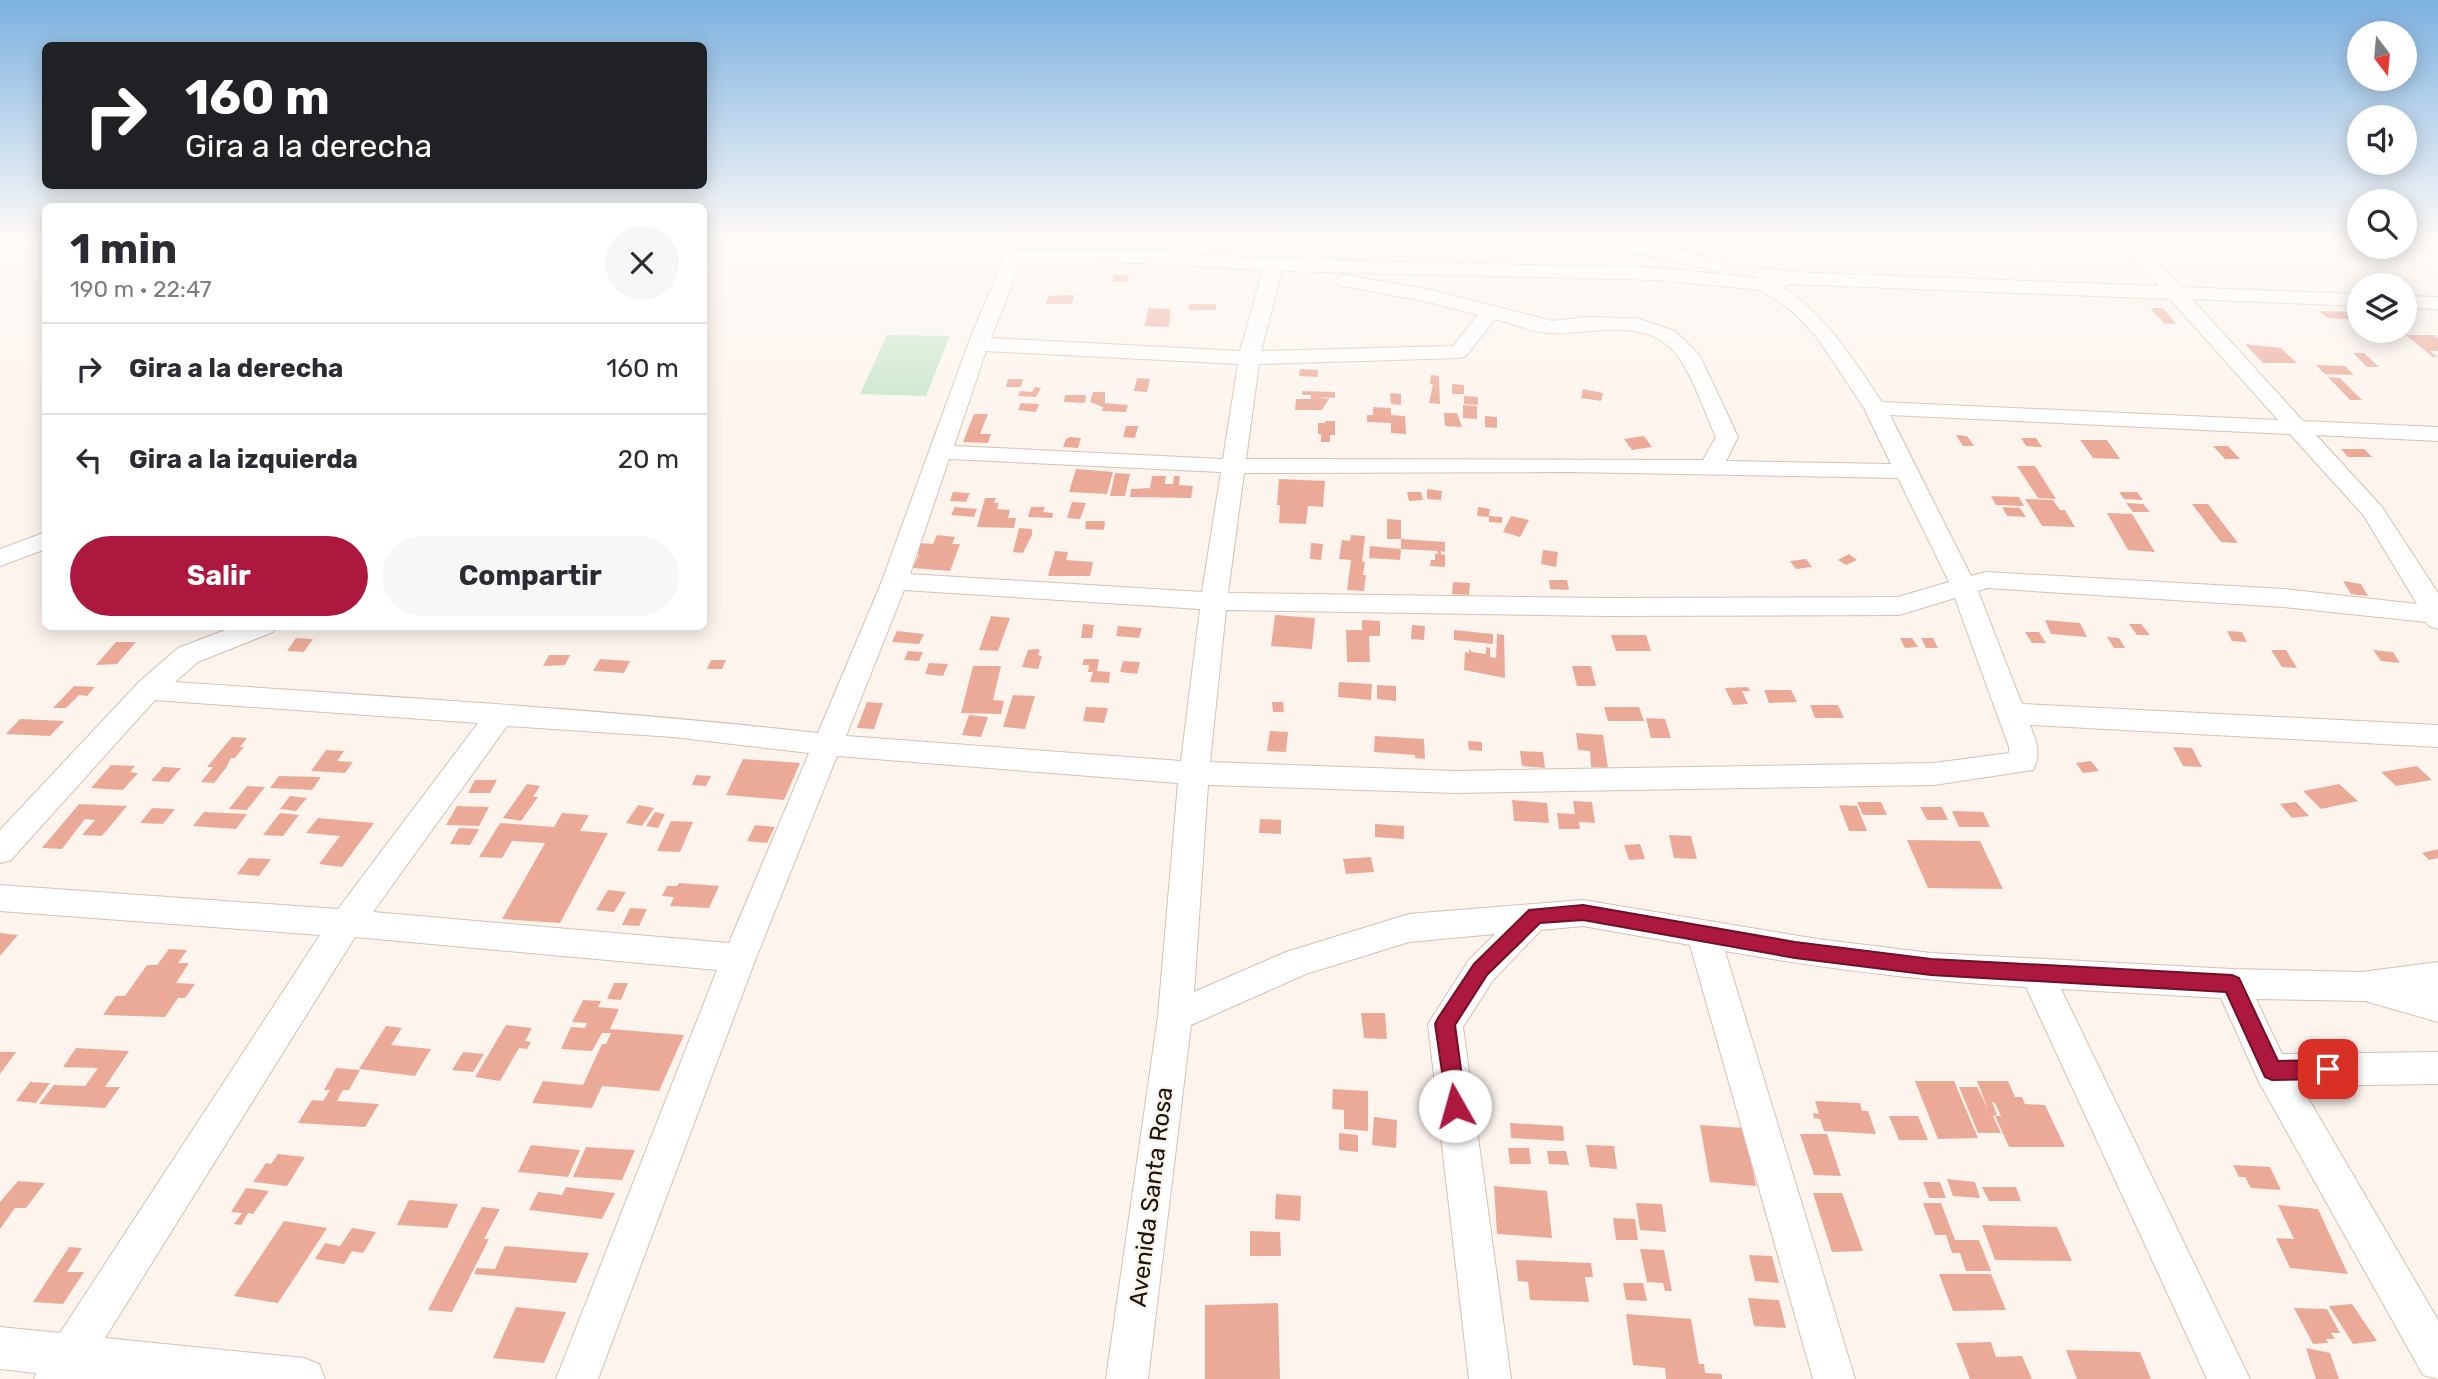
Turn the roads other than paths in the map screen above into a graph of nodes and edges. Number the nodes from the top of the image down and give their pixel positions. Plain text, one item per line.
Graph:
1 (995, 303) edge
2 (1264, 303) edge
3 (1458, 303) edge
4 (1794, 303) edge
5 (2183, 303) edge
6 (1490, 312) junction
7 (978, 344) junction
8 (1249, 358) junction
9 (1875, 408) junction
10 (2297, 428) junction
11 (2438, 434) edge
12 (940, 452) junction
13 (1233, 466) junction
14 (1710, 468) junction
15 (1906, 471) junction
16 (42, 542) edge
17 (0, 558) edge
18 (895, 581) junction
19 (1964, 585) junction
20 (1214, 601) junction
21 (2436, 617) edge
22 (254, 630) edge
23 (148, 690) junction
24 (501, 713) junction
25 (2011, 714) junction
26 (2438, 736) edge
27 (829, 745) junction
28 (1194, 773) junction
29 (0, 851) edge
30 (0, 898) edge
31 (1535, 915) junction
32 (346, 923) junction
33 (1704, 935) junction
34 (2438, 954) edge
35 (739, 958) junction
36 (2037, 974) junction
37 (2426, 978) edge
38 (2232, 984) junction
39 (2361, 987) junction
40 (2438, 1006) edge
41 (1175, 1016) junction
42 (2438, 1068) edge
43 (2272, 1070) junction
44 (0, 1349) edge
45 (2438, 1360) edge
46 (62, 1368) edge
47 (304, 1379) edge
48 (577, 1379) edge
49 (1127, 1379) edge
50 (1490, 1379) edge
51 (1833, 1379) edge
52 (2229, 1379) edge

1 - 7 street
2 - 8 street, Avenida Santa Rosa
3 - 6 street
4 - 9 street
5 - 10 street
6 - 8 street
6 - 14 street
7 - 8 street
7 - 12 street
8 - 13 street, Avenida Santa Rosa
9 - 10 street
9 - 15 street
10 - 11 street
10 - 21 street
12 - 13 street
12 - 18 street
13 - 14 street
13 - 20 street, Avenida Santa Rosa
14 - 15 street
15 - 19 street
16 - 17 street
18 - 20 street
18 - 27 street
19 - 20 street
19 - 21 street
19 - 25 street
20 - 28 street, Avenida Santa Rosa
22 - 23 street
23 - 24 street
23 - 29 street
24 - 27 street
24 - 32 street
25 - 26 street
25 - 28 street
27 - 28 street
27 - 35 street
28 - 41 street, Avenida Santa Rosa
30 - 32 street
31 - 33 street
31 - 41 street
31 - 50 street
32 - 35 street
32 - 46 street
33 - 36 street
33 - 51 street
34 - 37 street
35 - 48 street
36 - 38 street
36 - 52 street
37 - 39 street
38 - 39 street
38 - 43 street
39 - 40 street
41 - 49 street, Avenida Santa Rosa
42 - 43 street
43 - 45 street
44 - 46 street
46 - 47 street

